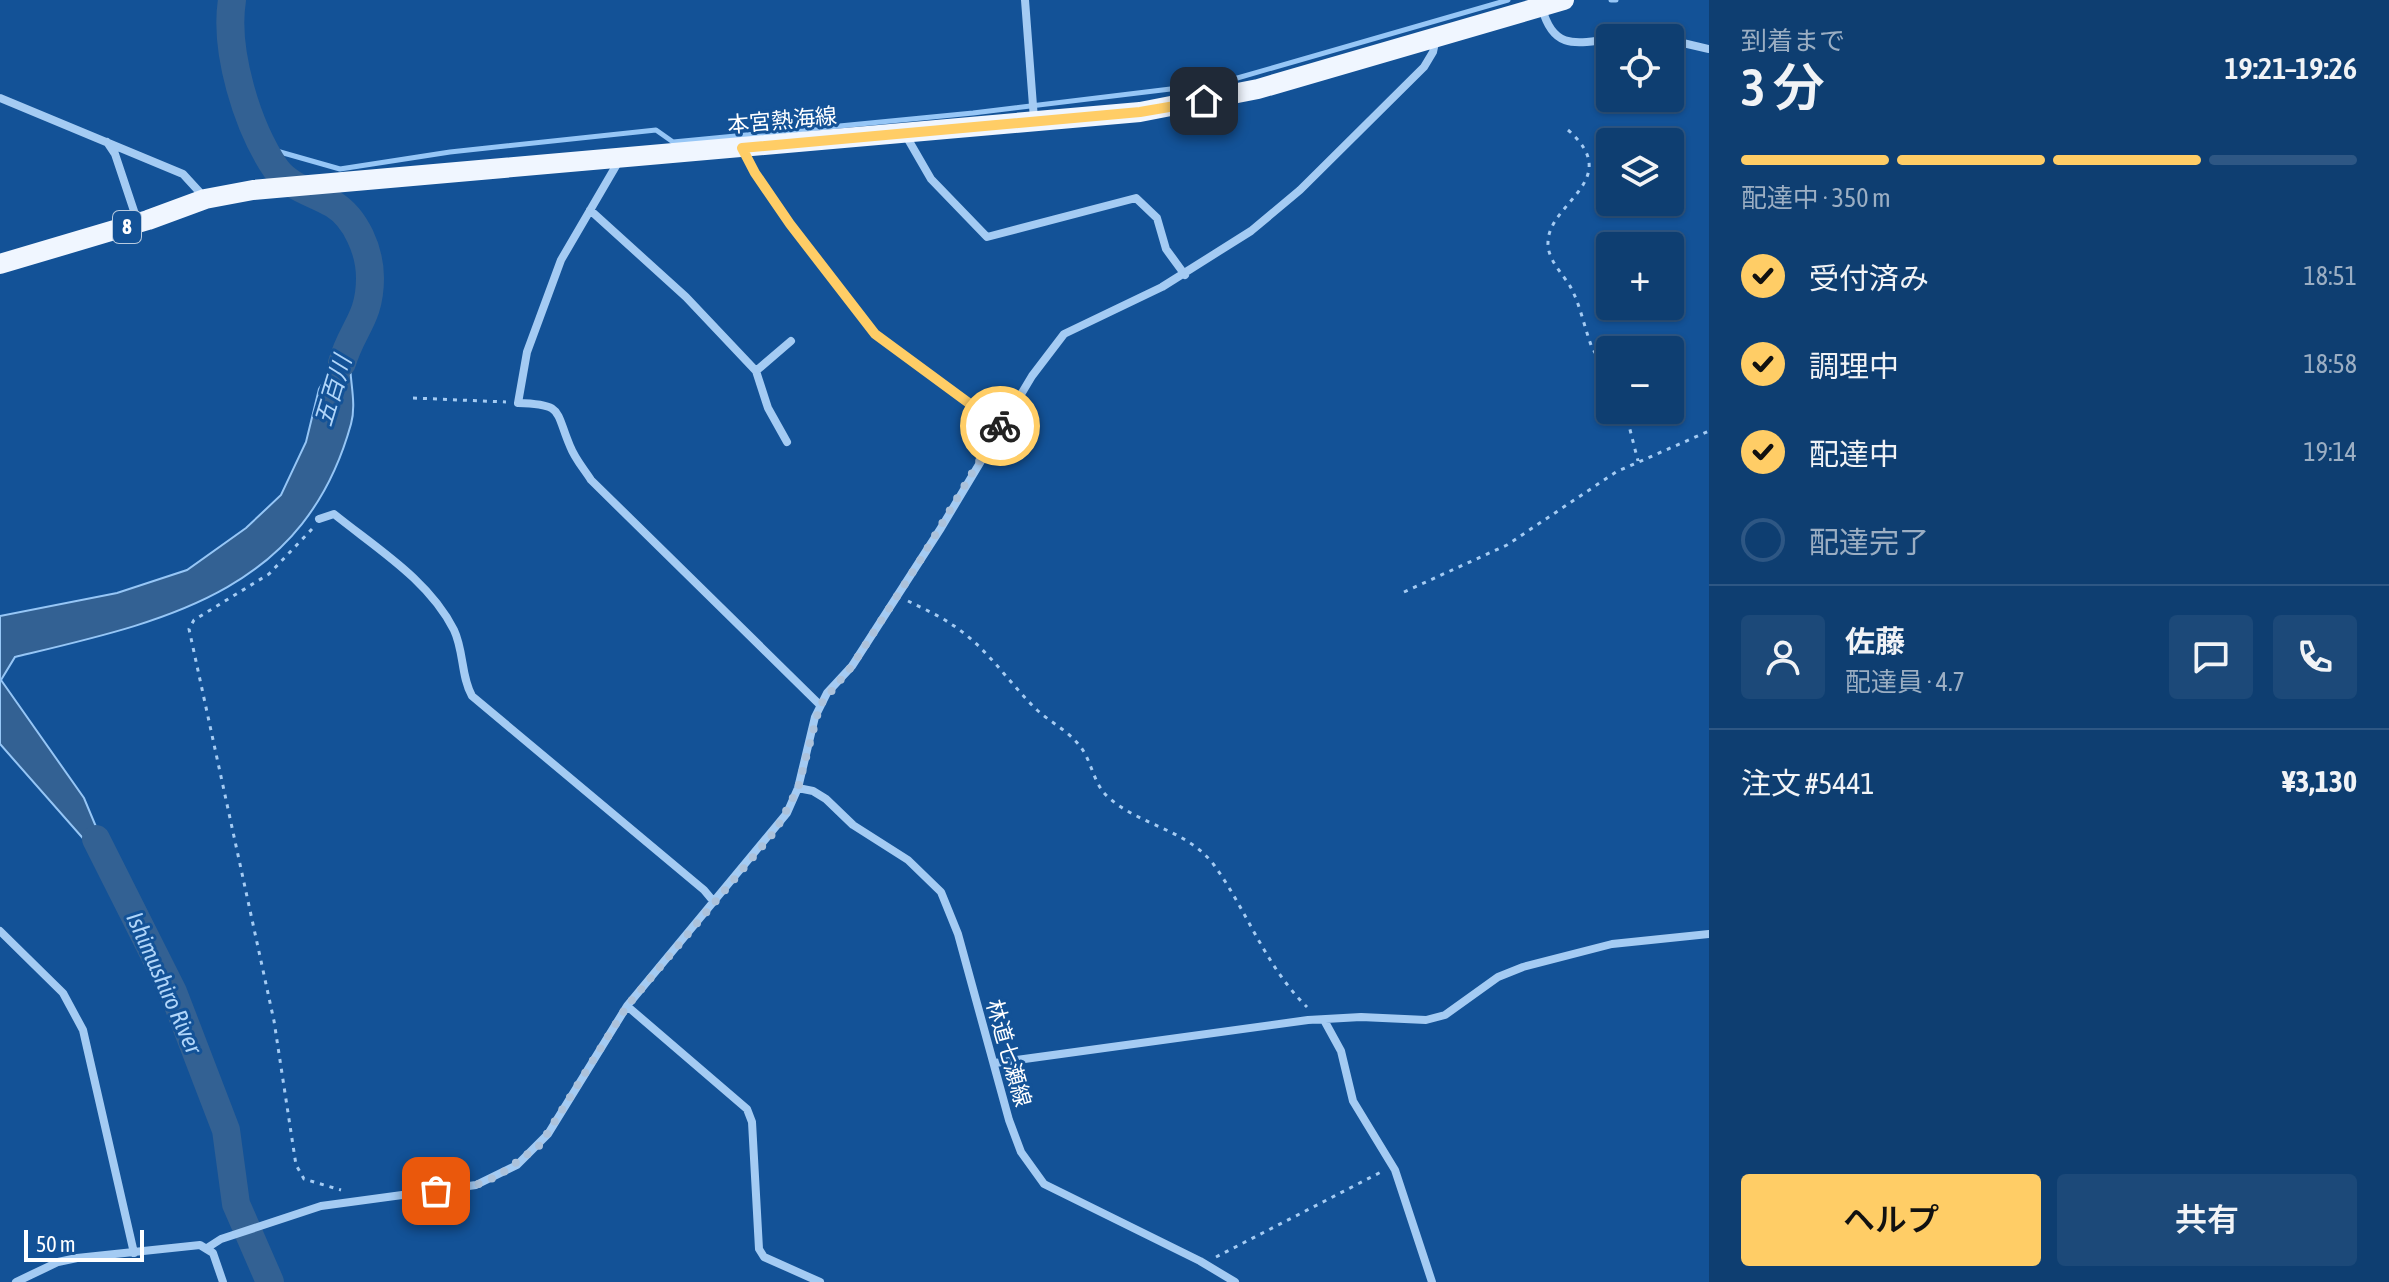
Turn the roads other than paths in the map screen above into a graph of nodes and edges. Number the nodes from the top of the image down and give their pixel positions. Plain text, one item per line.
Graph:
1 (1025, 0) edge
2 (1564, 0) edge
3 (1541, 7) junction
4 (1436, 37) junction
5 (1596, 40) edge
6 (1684, 43) edge
7 (1709, 49) edge
8 (0, 98) edge
9 (1034, 121) junction
10 (905, 133) junction
11 (106, 141) junction
12 (742, 148) junction
13 (620, 159) junction
14 (205, 199) junction
15 (590, 210) junction
16 (138, 223) junction
17 (0, 264) edge
18 (1185, 275) junction
19 (791, 341) dead end
20 (756, 371) junction
21 (1000, 426) junction
22 (787, 442) dead end
23 (319, 519) road end
24 (820, 705) junction
25 (798, 788) junction
26 (714, 902) junction
27 (0, 931) edge
28 (1709, 934) edge
29 (627, 1006) junction
30 (1319, 1020) junction
31 (995, 1063) junction
32 (207, 1248) junction
33 (134, 1253) junction
34 (16, 1282) edge
35 (223, 1282) edge
36 (820, 1282) edge
37 (1235, 1282) edge
38 (1432, 1282) edge

1 - 9 street
2 - 3 main road, 本宮熱海線 / 8
3 - 4 main road, 本宮熱海線 / 8
3 - 5 street
4 - 9 main road, 本宮熱海線 / 8
4 - 18 street
6 - 7 street
8 - 11 street
9 - 10 main road, 本宮熱海線 / 8
10 - 12 main road, 本宮熱海線 / 8
10 - 18 street
11 - 14 street
11 - 16 street
12 - 13 main road, 本宮熱海線 / 8
12 - 21 street
13 - 14 main road, 本宮熱海線 / 8
13 - 15 street
14 - 16 main road, 本宮熱海線 / 8
15 - 20 street
15 - 24 street
16 - 17 main road, 本宮熱海線 / 8
18 - 21 street
19 - 20 street
20 - 22 street
21 - 24 street
23 - 26 street
24 - 25 street
25 - 26 street
25 - 31 street, 林道七瀬線
26 - 29 street
27 - 33 street
28 - 30 street
29 - 32 street
29 - 36 street
30 - 31 street
30 - 38 street
31 - 37 street, 林道七瀬線
32 - 33 street
32 - 35 street
33 - 34 street

